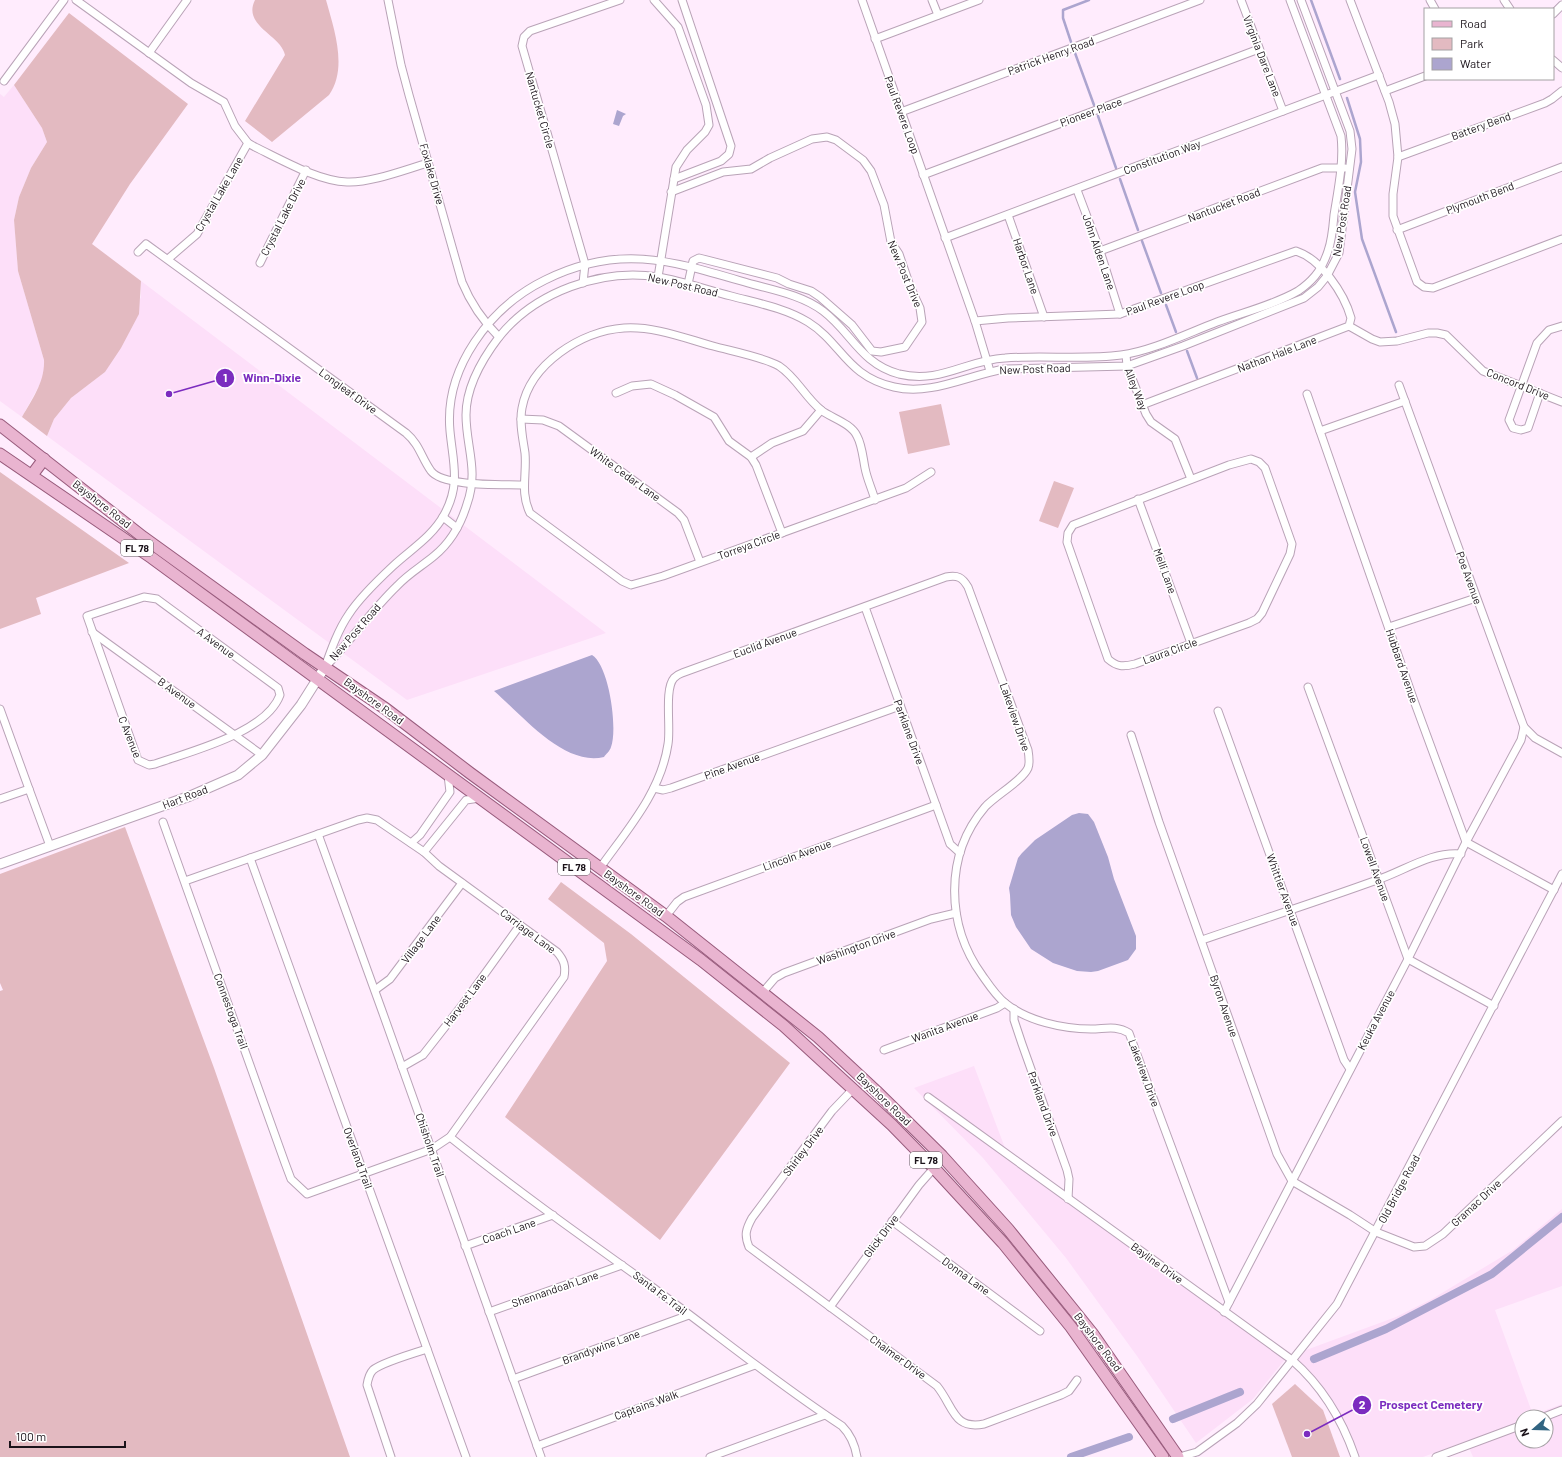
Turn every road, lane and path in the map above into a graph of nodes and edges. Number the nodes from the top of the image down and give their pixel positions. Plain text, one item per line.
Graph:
1 (64, 0) edge
2 (76, 0) edge
3 (187, 0) edge
4 (388, 0) edge
5 (620, 0) edge
6 (654, 0) edge
7 (682, 0) edge
8 (862, 0) edge
9 (932, 0) edge
10 (978, 0) edge
11 (1200, 0) edge
12 (1241, 0) edge
13 (1290, 0) edge
14 (1301, 0) edge
15 (1350, 0) edge
16 (1562, 5) edge
17 (1554, 13) edge
18 (938, 15) junction
19 (875, 39) junction
20 (1259, 49) junction
21 (149, 53) junction
22 (1554, 61) edge
23 (1562, 68) edge
24 (1379, 75) junction
25 (1424, 76) edge
26 (4, 81) dead end
27 (1385, 91) junction
28 (1562, 91) edge
29 (1335, 92) junction
30 (1326, 95) junction
31 (1283, 111) junction
32 (901, 112) junction
33 (248, 143) junction
34 (1398, 157) junction
35 (428, 163) junction
36 (1340, 167) junction
37 (1562, 167) edge
38 (1350, 168) junction
39 (306, 170) junction
40 (923, 175) junction
41 (674, 179) junction
42 (1077, 190) junction
43 (672, 192) junction
44 (1008, 215) junction
45 (1397, 230) junction
46 (945, 238) junction
47 (1562, 239) edge
48 (1100, 251) junction
49 (138, 252) dead end
50 (168, 259) junction
51 (660, 260) junction
52 (260, 263) dead end
53 (585, 264) junction
54 (691, 267) junction
55 (1320, 268) junction
56 (1327, 276) junction
57 (658, 277) junction
58 (583, 283) junction
59 (688, 284) junction
60 (1120, 314) junction
61 (1044, 317) junction
62 (975, 321) junction
63 (486, 325) junction
64 (1349, 326) junction
65 (1562, 326) edge
66 (499, 337) junction
67 (1126, 355) junction
68 (988, 360) junction
69 (1127, 366) junction
70 (990, 371) junction
71 (1399, 385) dead end
72 (1522, 386) junction
73 (616, 393) dead end
74 (1540, 393) junction
75 (1307, 394) dead end
76 (1405, 401) junction
77 (1562, 402) edge
78 (1142, 405) junction
79 (822, 410) junction
80 (521, 419) junction
81 (0, 426) edge
82 (1320, 431) junction
83 (0, 454) edge
84 (750, 457) junction
85 (44, 459) junction
86 (931, 472) dead end
87 (32, 475) junction
88 (1191, 479) junction
89 (454, 482) junction
90 (472, 483) junction
91 (524, 485) junction
92 (1138, 499) junction
93 (875, 500) junction
94 (443, 517) junction
95 (457, 528) junction
96 (782, 533) junction
97 (700, 562) junction
98 (963, 579) joint
99 (1476, 598) junction
100 (865, 607) junction
101 (87, 616) joint
102 (1389, 627) junction
103 (92, 632) junction
104 (1191, 644) junction
105 (325, 667) junction
106 (317, 679) junction
107 (1308, 687) dead end
108 (900, 706) junction
109 (0, 709) edge
110 (1218, 711) dead end
111 (1524, 727) junction
112 (235, 734) junction
113 (1131, 735) dead end
114 (1562, 753) edge
115 (262, 755) junction
116 (448, 775) junction
117 (654, 788) junction
118 (29, 789) junction
119 (480, 798) junction
120 (0, 799) edge
121 (936, 805) junction
122 (163, 822) dead end
123 (318, 834) junction
124 (411, 842) junction
125 (1466, 842) junction
126 (50, 846) junction
127 (424, 852) junction
128 (960, 853) junction
129 (1461, 854) junction
130 (250, 858) junction
131 (0, 864) edge
132 (600, 868) junction
133 (1562, 874) edge
134 (1379, 880) junction
135 (185, 881) junction
136 (462, 882) junction
137 (1554, 890) junction
138 (1290, 910) junction
139 (956, 913) junction
140 (666, 916) junction
141 (520, 925) junction
142 (1202, 940) junction
143 (1408, 959) junction
144 (734, 987) junction
145 (760, 989) junction
146 (375, 990) junction
147 (1005, 1003) junction
148 (1494, 1006) junction
149 (1014, 1009) junction
150 (884, 1050) dead end
151 (402, 1067) junction
152 (1350, 1069) junction
153 (874, 1088) junction
154 (853, 1089) junction
155 (928, 1097) dead end
156 (1562, 1121) edge
157 (452, 1134) junction
158 (432, 1149) junction
159 (934, 1168) junction
160 (364, 1174) junction
161 (1292, 1182) junction
162 (307, 1194) joint
163 (1068, 1199) junction
164 (756, 1214) joint
165 (553, 1215) junction
166 (892, 1222) junction
167 (1376, 1232) junction
168 (465, 1246) junction
169 (622, 1266) junction
170 (1229, 1302) junction
171 (830, 1307) junction
172 (489, 1312) junction
173 (1224, 1312) junction
174 (689, 1315) junction
175 (1040, 1331) dead end
176 (426, 1349) junction
177 (1292, 1360) junction
178 (755, 1365) junction
179 (513, 1379) junction
180 (1077, 1380) dead end
181 (825, 1415) junction
182 (1514, 1429) edge
183 (537, 1446) junction
184 (391, 1457) edge
185 (466, 1457) edge
186 (541, 1457) edge
187 (710, 1457) edge
188 (857, 1457) edge
189 (1163, 1457) edge
190 (1178, 1457) edge
191 (1355, 1457) edge
192 (1436, 1457) edge

1 - 26 street
2 - 21 street, Crystal Lake Drive
3 - 21 street
4 - 35 street, Foxlake Drive
5 - 53 street, Nantucket Circle
6 - 41 street
7 - 41 street
8 - 19 street, Paul Revere Loop
9 - 18 street
10 - 18 street
11 - 32 street, Patrick Henry Road
12 - 20 street, Virginia Dare Lane
13 - 30 street, New Post Road
14 - 29 street, New Post Road
15 - 24 street
16 - 17 street
18 - 19 street
19 - 32 street, Paul Revere Loop
20 - 31 street, Virginia Dare Lane
20 - 40 street, Pioneer Place
21 - 33 street, Crystal Lake Drive
22 - 23 street
24 - 27 street
24 - 29 street, Constitution Way
25 - 27 street
27 - 34 street
28 - 34 street, Battery Bend
29 - 30 street, Constitution Way
29 - 38 street, New Post Road
30 - 31 street, Constitution Way
30 - 36 street, New Post Road
31 - 42 street, Constitution Way
32 - 40 street, Paul Revere Loop
33 - 39 street, Crystal Lake Drive
33 - 50 street, Crystal Lake Lane
34 - 45 street
35 - 39 street, Crystal Lake Drive
35 - 63 street, Foxlake Drive
36 - 38 street, Nantucket Road
36 - 48 street, Nantucket Road
36 - 55 street, New Post Road
37 - 45 street, Plymouth Bend
38 - 56 street, New Post Road
39 - 52 street, Crystal Lake Drive
40 - 46 street, Paul Revere Loop
41 - 43 street
42 - 44 street, Constitution Way
42 - 48 street, John Alden Lane
43 - 51 street
43 - 54 street, New Post Drive
44 - 46 street, Constitution Way
44 - 61 street, Harbor Lane
45 - 47 street
46 - 62 street, Paul Revere Loop
48 - 60 street, John Alden Lane
49 - 50 street, Longleaf Drive
50 - 89 street, Longleaf Drive
51 - 53 street, New Post Road
51 - 54 street, New Post Road
51 - 57 street
53 - 58 street, Nantucket Circle
53 - 63 street, New Post Road
54 - 59 street
54 - 68 street, New Post Road
55 - 56 street
55 - 60 street, Paul Revere Loop
55 - 67 street, New Post Road
56 - 64 street
56 - 69 street, New Post Road
57 - 58 street, New Post Road
57 - 59 street, New Post Road
58 - 66 street, New Post Road
59 - 70 street, New Post Road
60 - 61 street, Paul Revere Loop
61 - 62 street, Paul Revere Loop
62 - 68 street, Paul Revere Loop
63 - 66 street, Foxlake Drive
63 - 89 street, New Post Road
64 - 72 street, Concord Drive
64 - 78 street, Nathan Hale Lane
65 - 72 street
66 - 90 street, New Post Road
67 - 68 street, New Post Road
67 - 69 street, Alley Way
68 - 70 street, Paul Revere Loop
69 - 70 street, New Post Road
69 - 78 street, Alley Way
71 - 76 street, Poe Avenue
72 - 74 street, Concord Drive
72 - 74 street
73 - 84 street
74 - 77 street, Concord Drive
75 - 82 street, Hubbard Avenue
76 - 82 street
76 - 99 street, Poe Avenue
78 - 88 street, Alley Way
79 - 80 street, Torreya Circle
79 - 84 street
79 - 93 street, Torreya Circle
80 - 91 street, Torreya Circle
80 - 97 street, White Cedar Lane
81 - 85 main road, Bayshore Road / FL 78
82 - 102 street, Hubbard Avenue
83 - 87 main road, Bayshore Road / FL 78
84 - 96 street
85 - 87 main road
85 - 105 main road, Bayshore Road / FL 78
86 - 93 street
87 - 106 main road, Bayshore Road / FL 78
88 - 92 street, Laura Circle
88 - 104 street, Laura Circle
89 - 90 street, Longleaf Drive
89 - 94 street, New Post Road
90 - 91 street, Longleaf Drive
90 - 95 street, New Post Road
91 - 97 street, Torreya Circle
92 - 104 street, Melli Lane
92 - 104 street, Laura Circle
93 - 96 street, Torreya Circle
94 - 95 street
94 - 105 street, New Post Road
95 - 105 street, New Post Road
96 - 97 street, Torreya Circle
98 - 100 street, Euclid Avenue
98 - 128 street, Lakeview Drive
99 - 102 street
99 - 111 street, Poe Avenue
100 - 108 street, Parklane Drive
100 - 117 street, Euclid Avenue
101 - 103 street, C Avenue
101 - 112 street, A Avenue
102 - 125 street, Hubbard Avenue
103 - 112 street, B Avenue
103 - 112 street, C Avenue
105 - 106 street, Hart Road
105 - 132 main road, Bayshore Road / FL 78
106 - 115 street, Hart Road
106 - 116 main road, Bayshore Road / FL 78
107 - 134 street, Lowell Avenue
108 - 117 street, Pine Avenue
108 - 121 street, Parklane Drive
109 - 118 street
110 - 138 street, Whittier Avenue
111 - 114 street, Poe Avenue
111 - 125 street, Keuka Avenue
112 - 115 street, B Avenue
113 - 142 street, Byron Avenue
115 - 126 street, Hart Road
116 - 119 main road, Bayshore Road / FL 78
116 - 124 street
117 - 132 street
118 - 120 street
118 - 126 street
119 - 127 street
119 - 144 main road, Bayshore Road / FL 78
121 - 128 street, Parklane Drive
121 - 140 street, Lincoln Avenue
122 - 135 street, Connestoga Trail
123 - 124 street, Carriage Lane
123 - 130 street, Carriage Lane
123 - 146 street, Chisholm Trail
124 - 127 street, Carriage Lane
125 - 129 street, Keuka Avenue
125 - 137 street
126 - 131 street, Hart Road
127 - 136 street, Carriage Lane
128 - 139 street, Lakeview Drive
129 - 134 street
129 - 143 street, Keuka Avenue
130 - 135 street, Carriage Lane
130 - 160 street, Overland Trail
132 - 140 main road, Bayshore Road / FL 78
133 - 137 street, Old Bridge Road
134 - 138 street
134 - 143 street, Lowell Avenue
135 - 162 street, Connestoga Trail
136 - 141 street, Carriage Lane
136 - 146 street, Village Lane
137 - 148 street, Old Bridge Road
138 - 142 street
138 - 152 street, Whittier Avenue
139 - 145 street, Washington Drive
139 - 147 street, Lakeview Drive
140 - 145 main road, Bayshore Road / FL 78
141 - 151 street, Harvest Lane
141 - 157 street, Carriage Lane
142 - 161 street, Byron Avenue
143 - 148 street
143 - 152 street, Keuka Avenue
144 - 145 main road
144 - 154 main road, Bayshore Road / FL 78
145 - 153 main road, Bayshore Road / FL 78
146 - 151 street, Chisholm Trail
147 - 149 street, Lakeview Drive
147 - 150 street, Wanita Avenue
148 - 167 street, Old Bridge Road
149 - 163 street, Parkland Drive
149 - 170 street, Lakeview Drive
151 - 158 street, Chisholm Trail
152 - 161 street, Keuka Avenue
153 - 154 main road
153 - 190 main road, Bayshore Road / FL 78
154 - 159 main road, Bayshore Road / FL 78
154 - 164 street, Shirley Drive
155 - 163 street, Bayline Drive
156 - 167 street, Gramac Drive
157 - 158 street, Carriage Lane
157 - 165 street, Santa Fe Trail
158 - 160 street, Carriage Lane
158 - 168 street, Chisholm Trail
159 - 166 street, Glick Drive
159 - 189 main road, Bayshore Road / FL 78
160 - 162 street, Carriage Lane
160 - 176 street, Overland Trail
161 - 167 street
161 - 170 street, Keuka Avenue
163 - 173 street, Bayline Drive
164 - 171 street, Chalmer Drive
165 - 168 street, Coach Lane
165 - 169 street, Santa Fe Trail
166 - 171 street, Glick Drive
166 - 175 street, Donna Lane
167 - 177 street, Old Bridge Road
168 - 172 street, Chisholm Trail
169 - 172 street, Shennandoah Lane
169 - 174 street, Santa Fe Trail
170 - 173 street, Keuka Avenue
171 - 180 street, Chalmer Drive
172 - 179 street, Chisholm Trail
173 - 177 street, Bayline Drive
174 - 178 street, Santa Fe Trail
174 - 179 street, Brandywine Lane
176 - 184 street
176 - 185 street, Overland Trail
177 - 190 street, Old Bridge Road
177 - 191 street, Bayline Drive
178 - 181 street, Santa Fe Trail
178 - 183 street, Captains Walk
179 - 183 street, Chisholm Trail
181 - 187 street
181 - 188 street, Santa Fe Trail
182 - 192 street
183 - 186 street, Chisholm Trail

